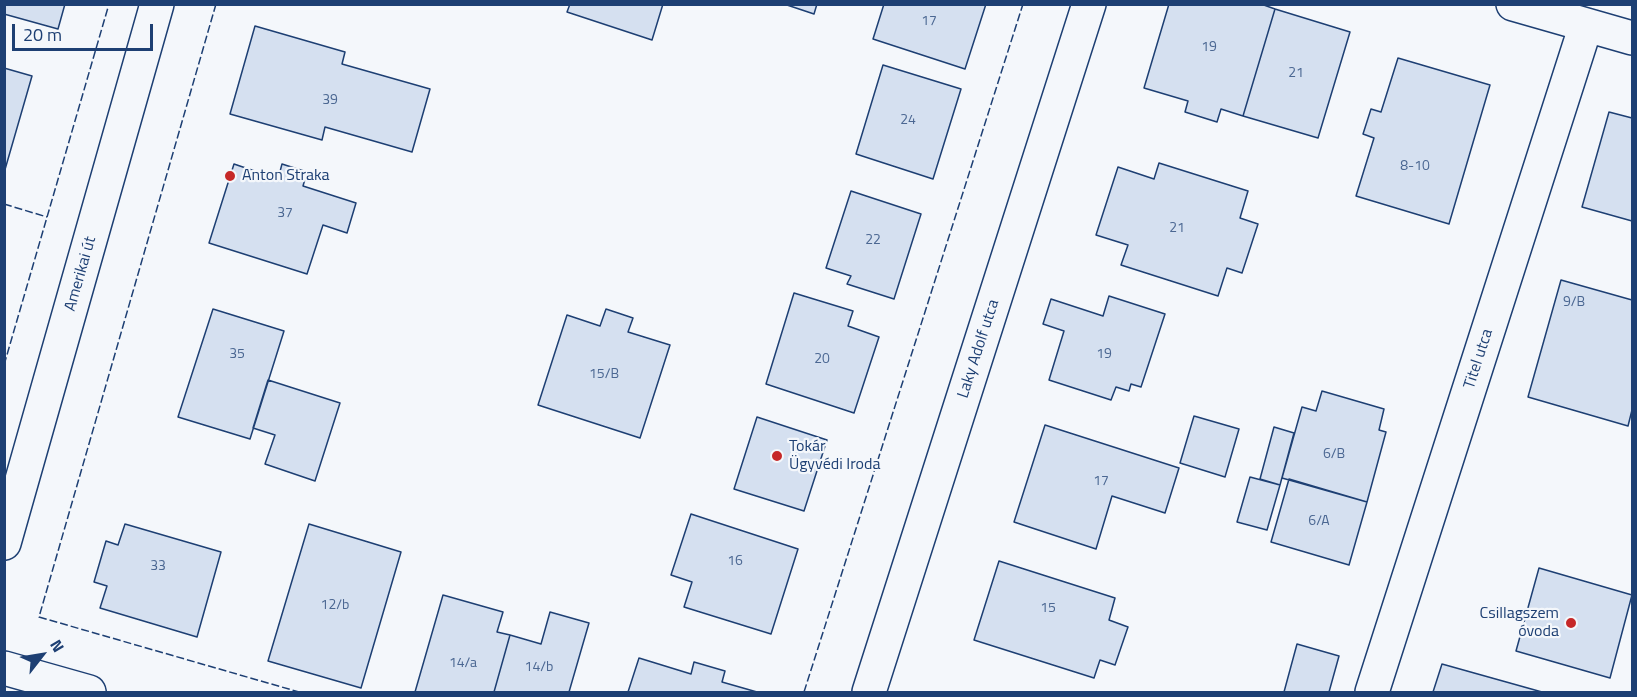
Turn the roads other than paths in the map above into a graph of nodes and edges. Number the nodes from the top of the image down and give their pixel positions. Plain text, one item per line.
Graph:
1 (157, 4) edge
2 (1089, 4) edge
3 (1513, 4) edge
4 (1586, 25) junction
5 (1632, 38) edge
6 (4, 543) edge
7 (4, 668) edge
8 (89, 693) edge
9 (869, 693) edge
10 (1372, 693) edge

1 - 6 street, Amerikai út
2 - 9 street, Laky Adolf utca
3 - 4 street
4 - 5 street
4 - 10 street, Titel utca
7 - 8 street

